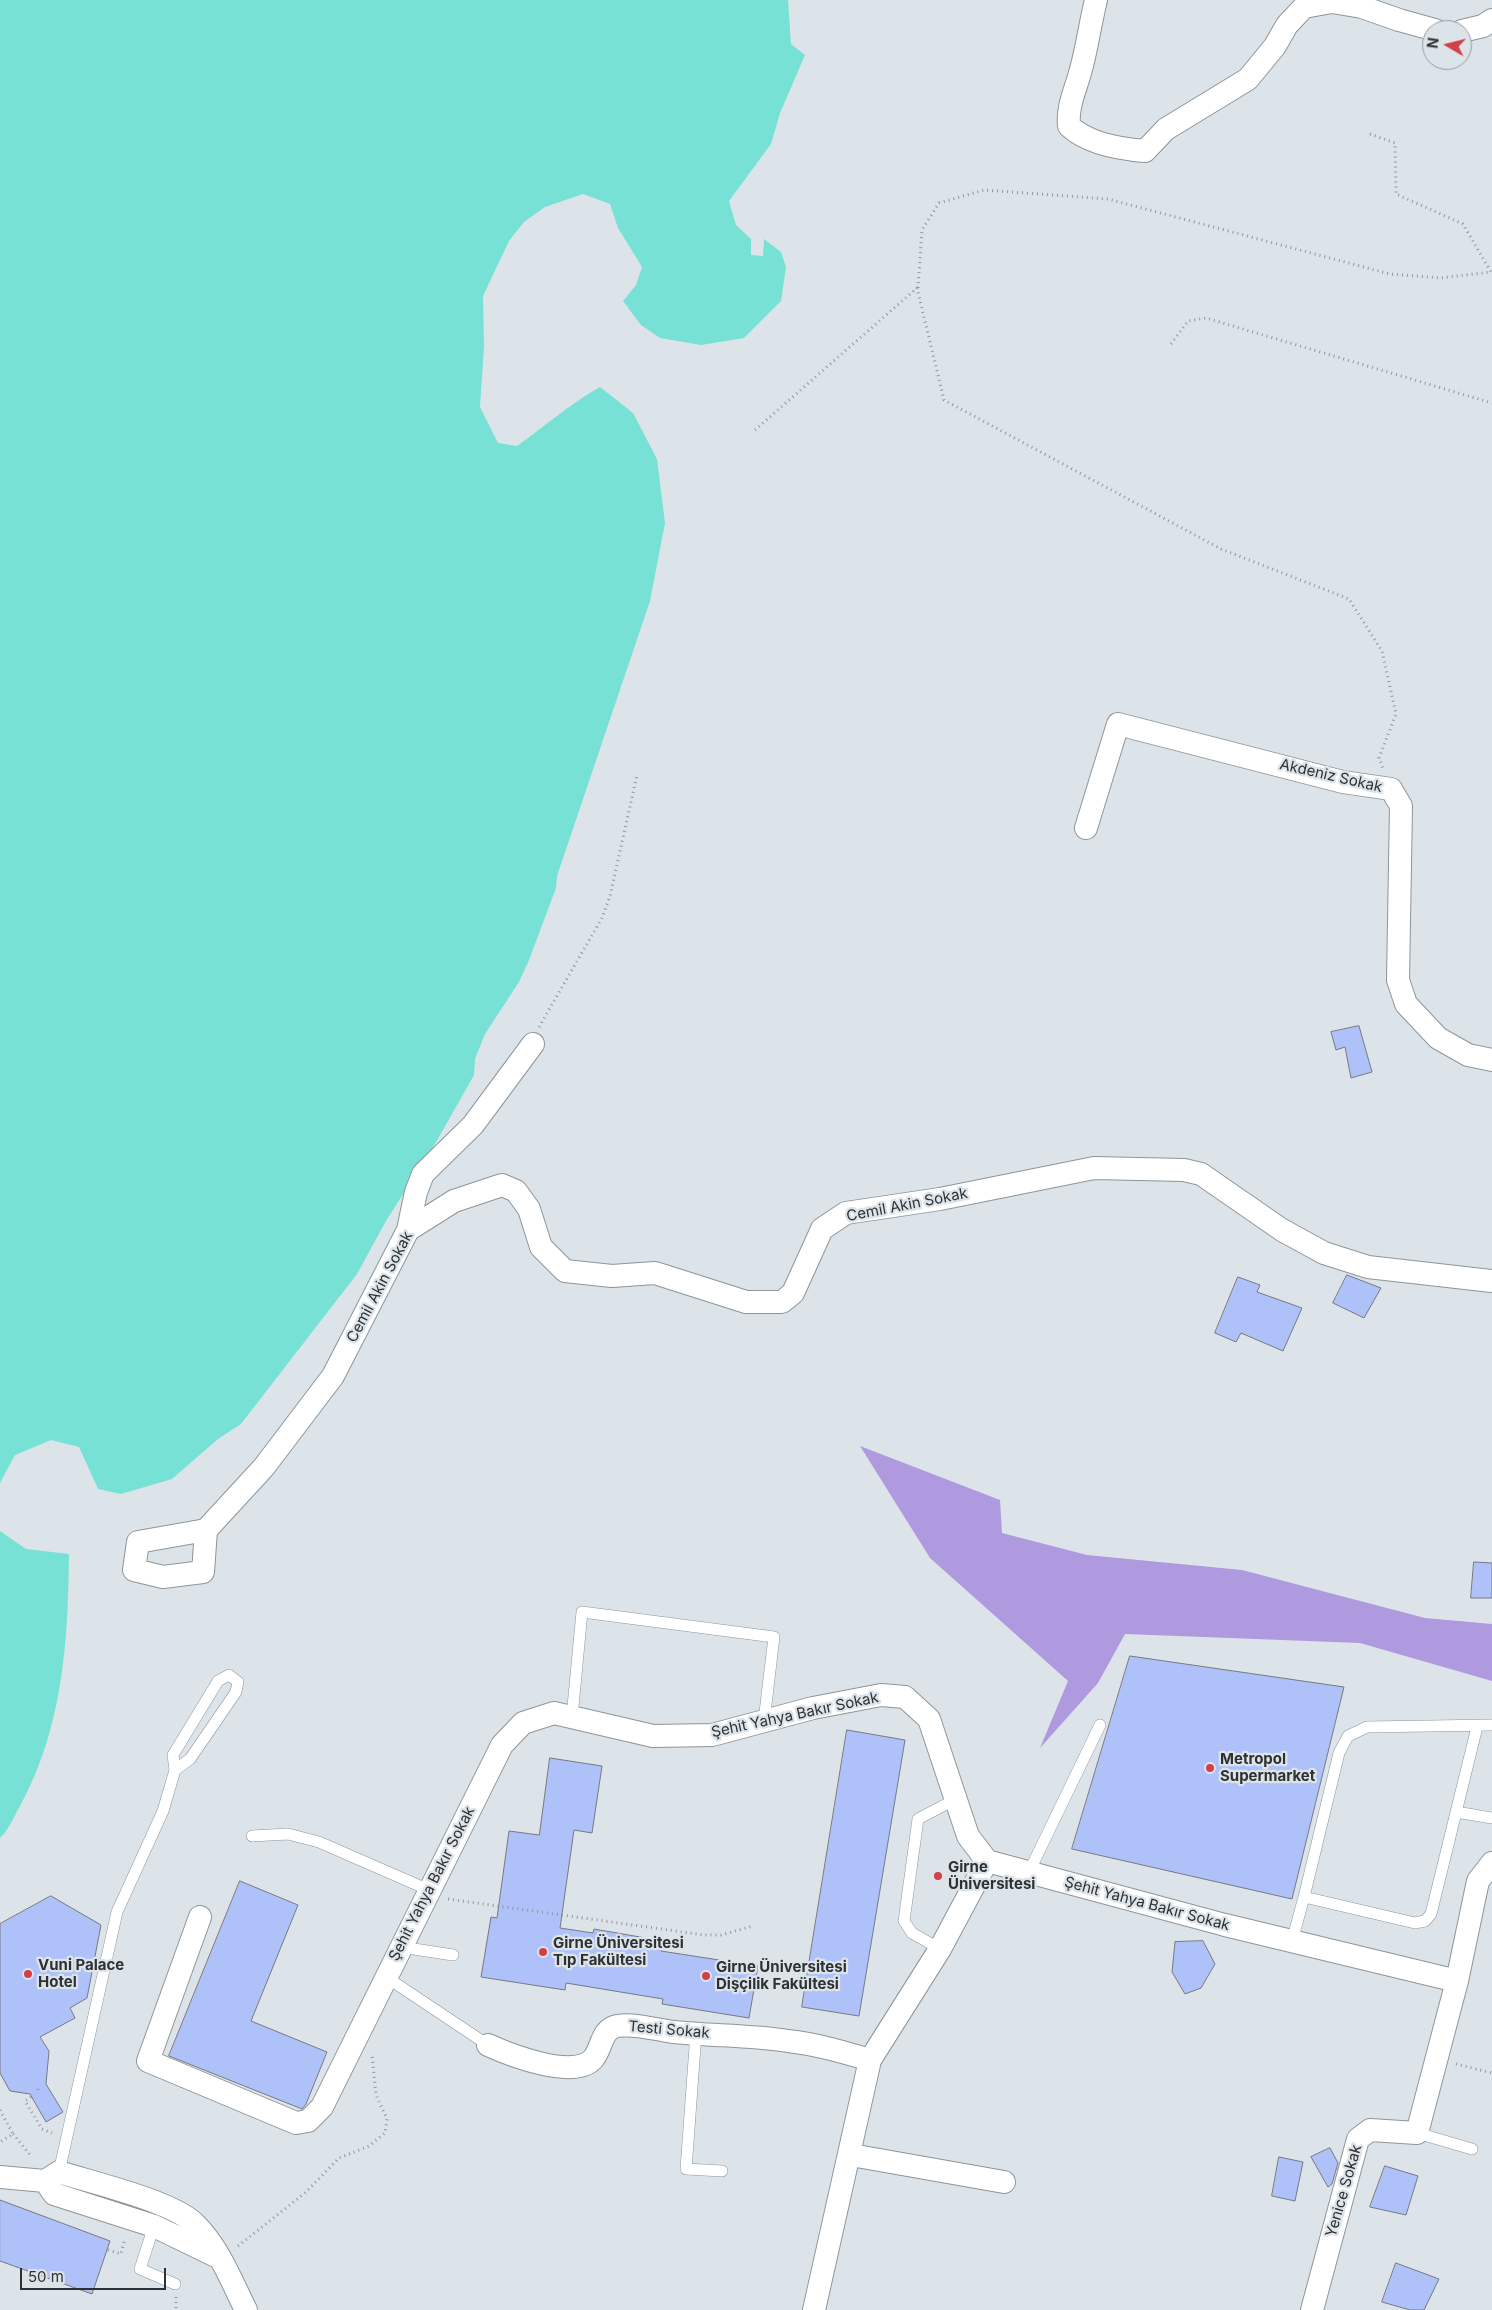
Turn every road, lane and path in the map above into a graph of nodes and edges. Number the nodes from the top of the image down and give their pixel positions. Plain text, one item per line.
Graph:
1 (1096, 0) edge
2 (1492, 20) edge
3 (1422, 26) edge
4 (1472, 29) edge
5 (1370, 134) dead end
6 (1492, 272) edge
7 (918, 288) junction
8 (1171, 344) dead end
9 (1492, 403) edge
10 (755, 430) dead end
11 (637, 775) dead end
12 (1391, 789) junction
13 (1086, 828) dead end
14 (533, 1044) joint
15 (1492, 1060) edge
16 (408, 1230) junction
17 (1492, 1281) edge
18 (206, 1530) dead end
19 (572, 1717) junction
20 (764, 1721) junction
21 (1100, 1725) dead end
22 (1492, 1725) edge
23 (1477, 1727) junction
24 (1492, 1729) edge
25 (175, 1770) junction
26 (956, 1799) junction
27 (1456, 1812) junction
28 (1492, 1818) edge
29 (252, 1836) dead end
30 (987, 1861) junction
31 (1492, 1863) edge
32 (1029, 1872) junction
33 (428, 1893) junction
34 (1304, 1897) junction
35 (200, 1917) dead end
36 (753, 1926) dead end
37 (1292, 1941) junction
38 (400, 1947) junction
39 (940, 1949) junction
40 (453, 1955) dead end
41 (386, 1977) junction
42 (1457, 1980) junction
43 (696, 2033) junction
44 (488, 2045) joint
45 (372, 2050) dead end
46 (1436, 2059) junction
47 (870, 2060) junction
48 (1492, 2073) edge
49 (32, 2097) dead end
50 (0, 2110) edge
51 (1417, 2133) junction
52 (13, 2134) junction
53 (66, 2139) junction
54 (0, 2142) edge
55 (1472, 2149) dead end
56 (850, 2155) junction
57 (31, 2156) dead end
58 (722, 2172) dead end
59 (0, 2177) edge
60 (52, 2177) junction
61 (1004, 2182) dead end
62 (127, 2217) junction
63 (154, 2226) junction
64 (108, 2250) dead end
65 (222, 2259) junction
66 (176, 2284) dead end
67 (246, 2310) edge
68 (814, 2310) edge
69 (1312, 2310) edge

1 - 3 street
2 - 4 street
5 - 6 path
6 - 7 path
7 - 10 path
7 - 12 path
8 - 9 path
11 - 14 path
12 - 13 street, Akdeniz Sokak
12 - 15 street, Akdeniz Sokak
14 - 16 street
16 - 17 street, Cemil Akin Sokak
16 - 18 street, Cemil Akin Sokak
19 - 20 street, Şehit Yahya Bakır Sokak
19 - 20 lane
19 - 33 street, Şehit Yahya Bakır Sokak
20 - 26 street, Şehit Yahya Bakır Sokak
21 - 32 lane
22 - 23 lane
23 - 24 lane
23 - 27 lane
23 - 34 lane
25 - 25 lane
25 - 53 lane
26 - 30 street, Şehit Yahya Bakır Sokak
26 - 39 lane
27 - 28 lane
27 - 34 lane
29 - 33 lane
30 - 32 street, Şehit Yahya Bakır Sokak
30 - 39 street
31 - 42 street
32 - 37 street, Şehit Yahya Bakır Sokak
33 - 36 path
33 - 38 street, Şehit Yahya Bakır Sokak
34 - 37 lane
35 - 41 street, Şehit Yahya Bakır Sokak
37 - 42 street, Şehit Yahya Bakır Sokak
38 - 40 lane
38 - 41 street, Şehit Yahya Bakır Sokak
39 - 47 street
41 - 44 lane
42 - 46 street
43 - 44 street, Testi Sokak
43 - 47 street, Testi Sokak
43 - 58 lane
45 - 65 path
46 - 48 path
46 - 51 street
47 - 56 street
49 - 53 path
50 - 52 path
51 - 55 lane
51 - 69 street, Yenice Sokak
52 - 54 path
52 - 57 path
53 - 60 lane
56 - 61 street
56 - 68 street
59 - 60 street
60 - 62 street
60 - 65 street
62 - 63 street
62 - 64 path
63 - 65 street
63 - 66 lane
65 - 67 street

